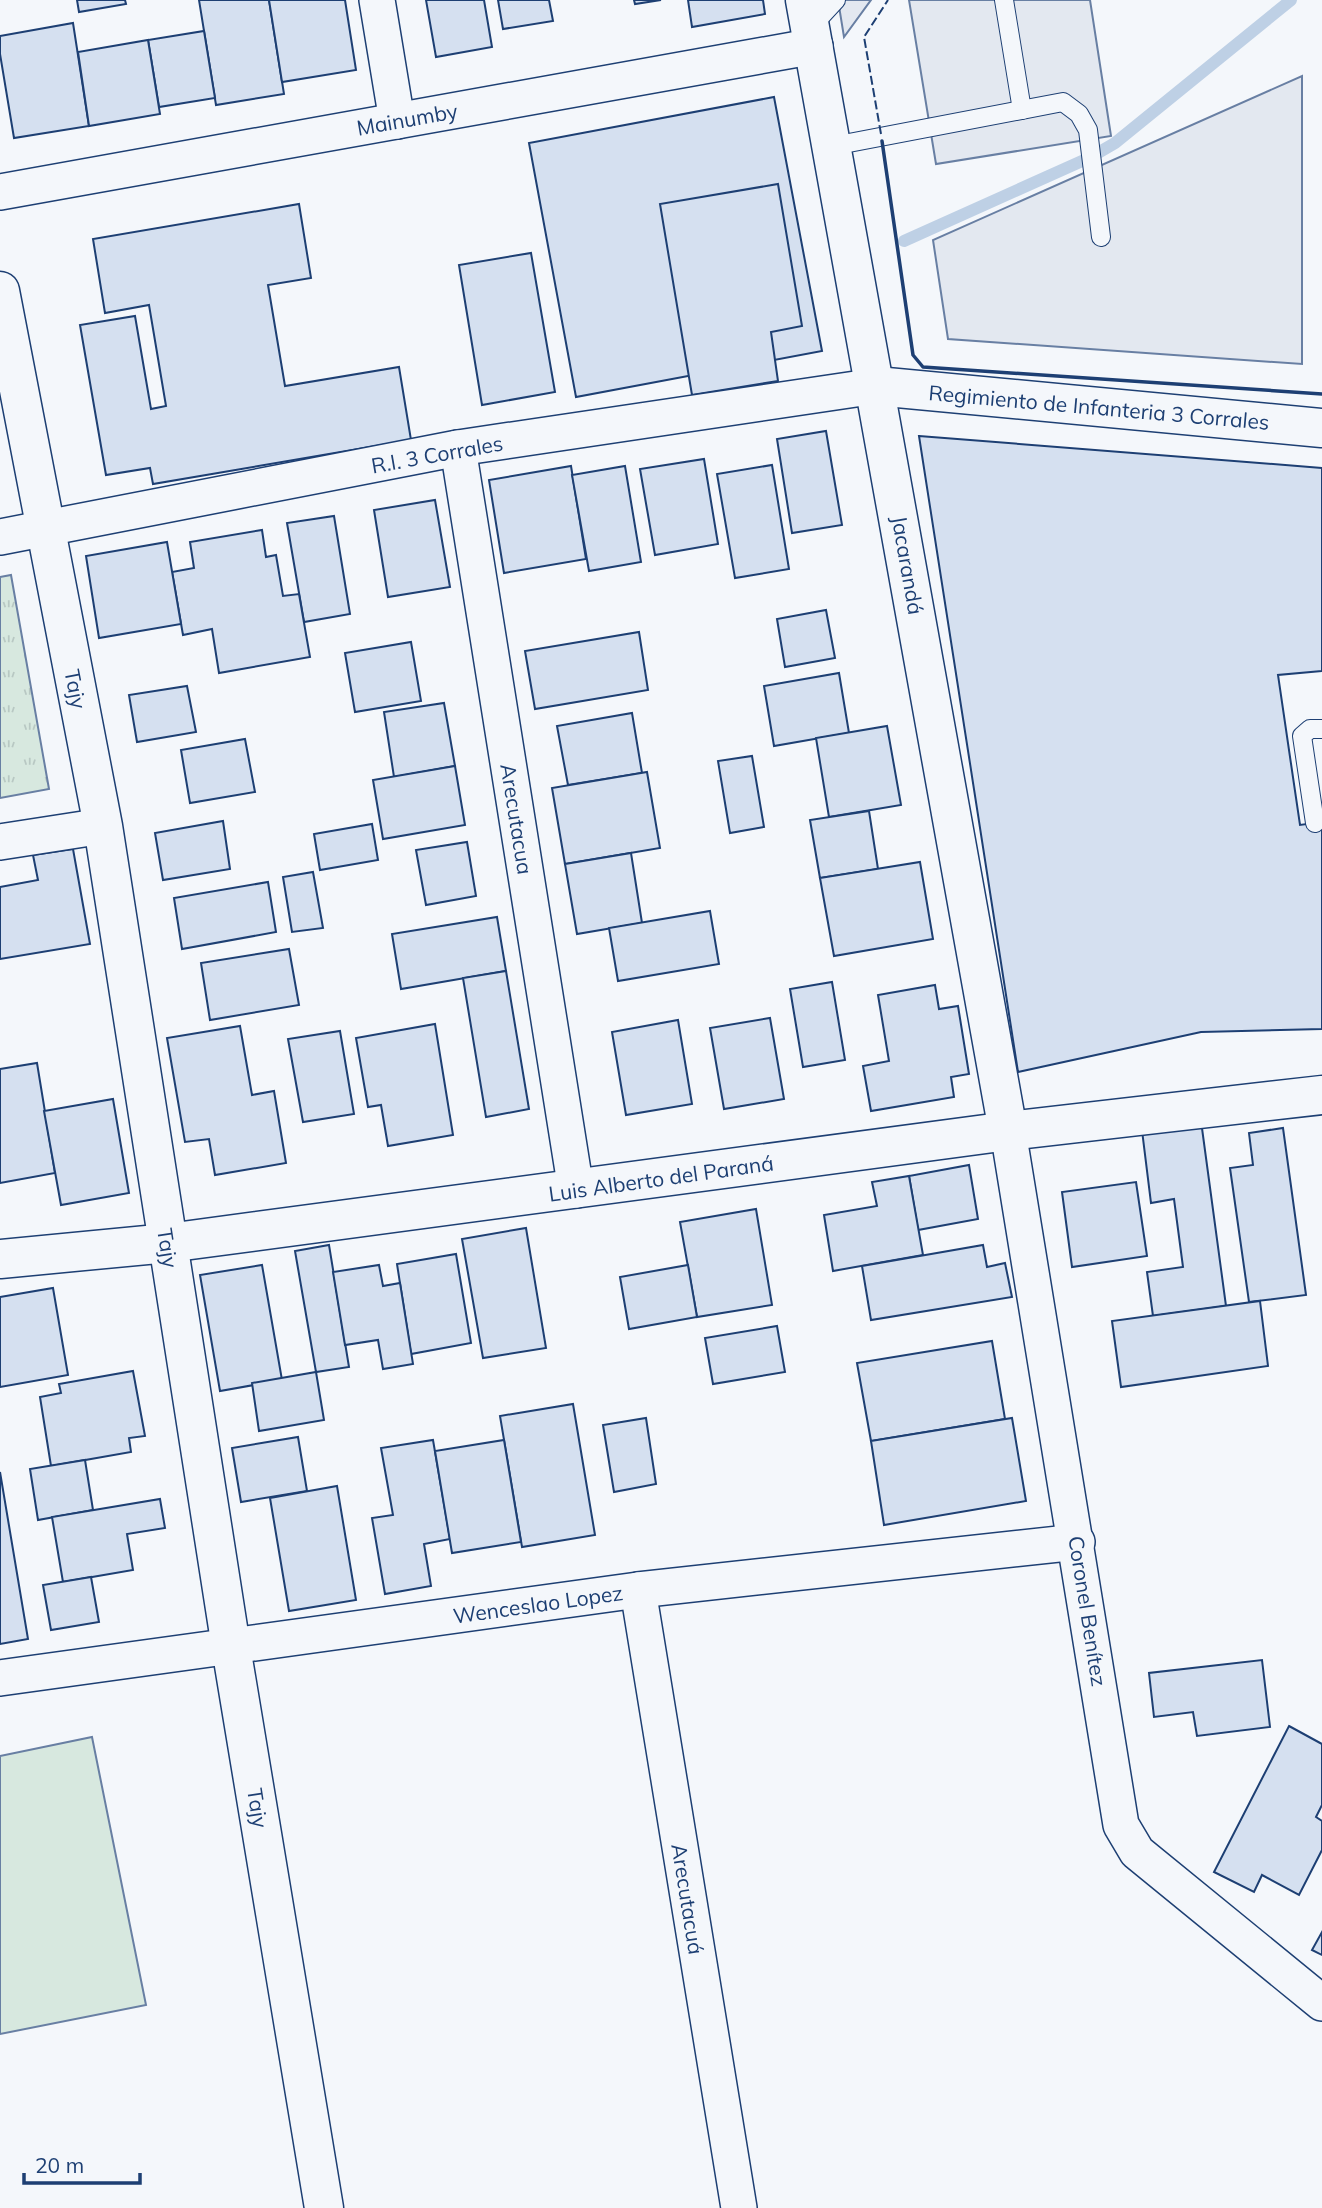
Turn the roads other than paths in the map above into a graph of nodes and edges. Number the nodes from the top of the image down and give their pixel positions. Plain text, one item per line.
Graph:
1 (377, 0) edge
2 (1004, 0) edge
3 (817, 18) edge
4 (1022, 110) junction
5 (397, 121) junction
6 (833, 146) junction
7 (0, 192) edge
8 (1101, 237) dead end
9 (0, 291) edge
10 (876, 386) junction
11 (1322, 428) edge
12 (458, 448) junction
13 (44, 530) junction
14 (0, 537) edge
15 (1322, 729) edge
16 (1315, 823) dead end
17 (103, 826) junction
18 (0, 842) edge
19 (1322, 1095) edge
20 (1008, 1131) junction
21 (576, 1190) junction
22 (168, 1243) junction
23 (0, 1259) edge
24 (1077, 1542) junction
25 (638, 1590) junction
26 (231, 1647) junction
27 (0, 1678) edge
28 (1322, 2003) edge
29 (324, 2208) edge
30 (739, 2208) edge

1 - 5 street
2 - 4 lane
3 - 5 street, Mainumby
3 - 6 street, Jacarandá
4 - 6 lane
4 - 8 lane
5 - 7 street, Mainumby
6 - 10 street, Jacarandá
9 - 13 street, Tajy
10 - 11 street, Regimiento de Infanteria 3 Corrales
10 - 12 street, R.I. 3 Corrales
10 - 20 street, Jacarandá
12 - 13 street, R.I. 3 Corrales
12 - 21 street, Arecutacua
13 - 14 street, R.I. 3 Corrales
13 - 17 street, Tajy
15 - 16 lane
17 - 18 street
17 - 22 street, Tajy
19 - 20 street, Luis Alberto del Paraná
20 - 21 street, Luis Alberto del Paraná
20 - 24 street, Coronel Benítez
21 - 22 street, Luis Alberto del Paraná
22 - 23 street, Luis Alberto del Paraná
22 - 26 street, Tajy
24 - 25 street, Wenceslao Lopez
24 - 28 street, Coronel Benítez
25 - 26 street, Wenceslao Lopez
25 - 30 street, Arecutacuá
26 - 27 street, Wenceslao Lopez
26 - 29 street, Tajy

